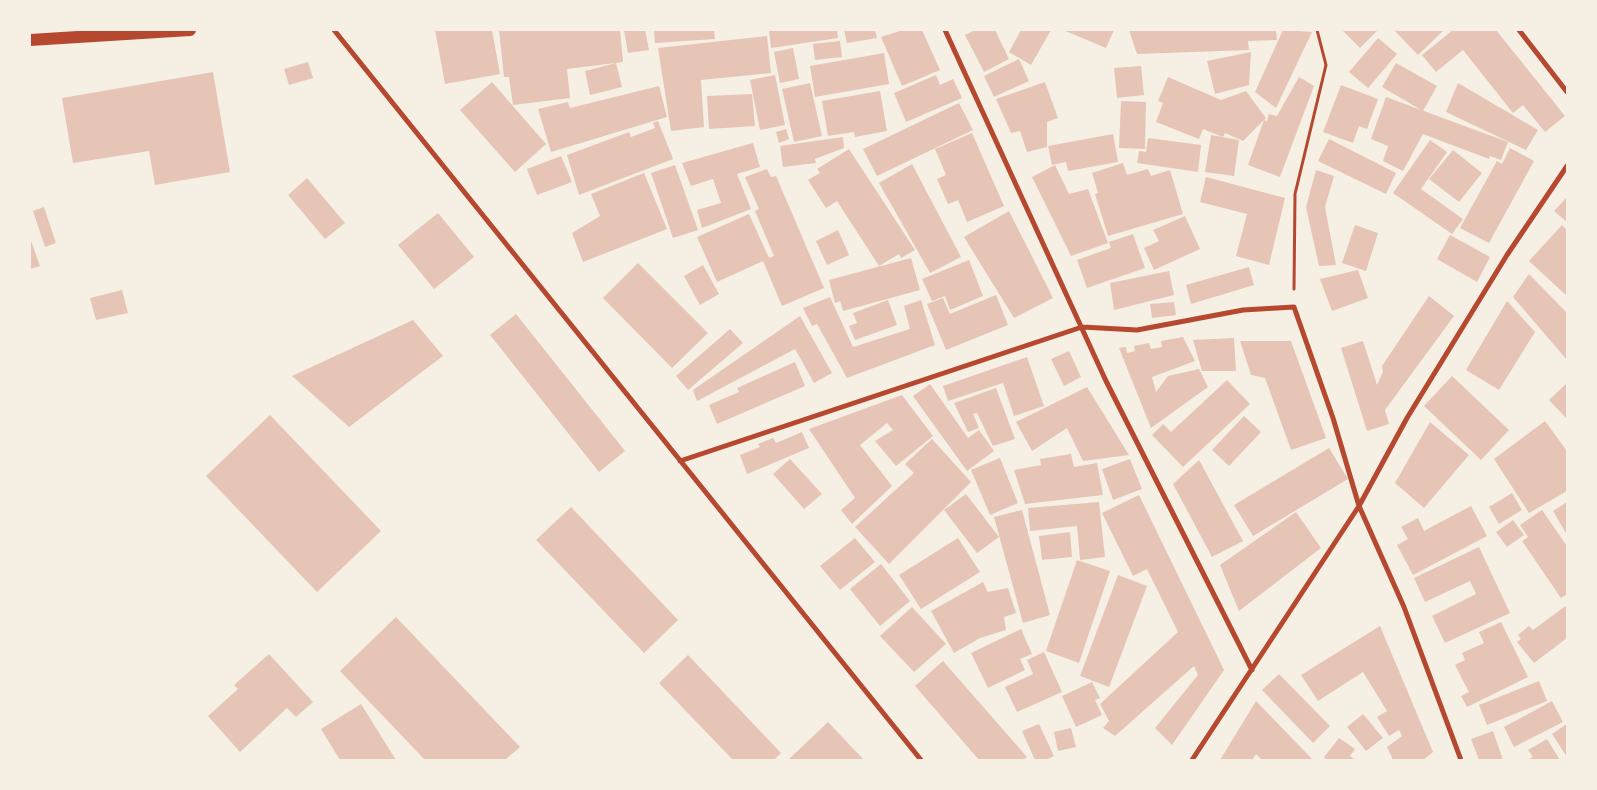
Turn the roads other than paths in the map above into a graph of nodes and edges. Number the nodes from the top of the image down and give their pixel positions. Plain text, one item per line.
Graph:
1 (190, 30) edge
2 (334, 30) edge
3 (945, 30) edge
4 (1519, 30) edge
5 (30, 40) edge
6 (1567, 92) edge
7 (1567, 166) edge
8 (1082, 327) junction
9 (680, 461) junction
10 (1359, 506) junction
11 (1252, 670) junction
12 (921, 760) edge
13 (1192, 760) edge
14 (1461, 760) edge

1 - 5 main road
2 - 9 street
3 - 8 street
4 - 6 street
7 - 10 street
8 - 9 street
8 - 10 street
8 - 11 street
9 - 12 street
10 - 11 street
10 - 14 street
11 - 13 street

